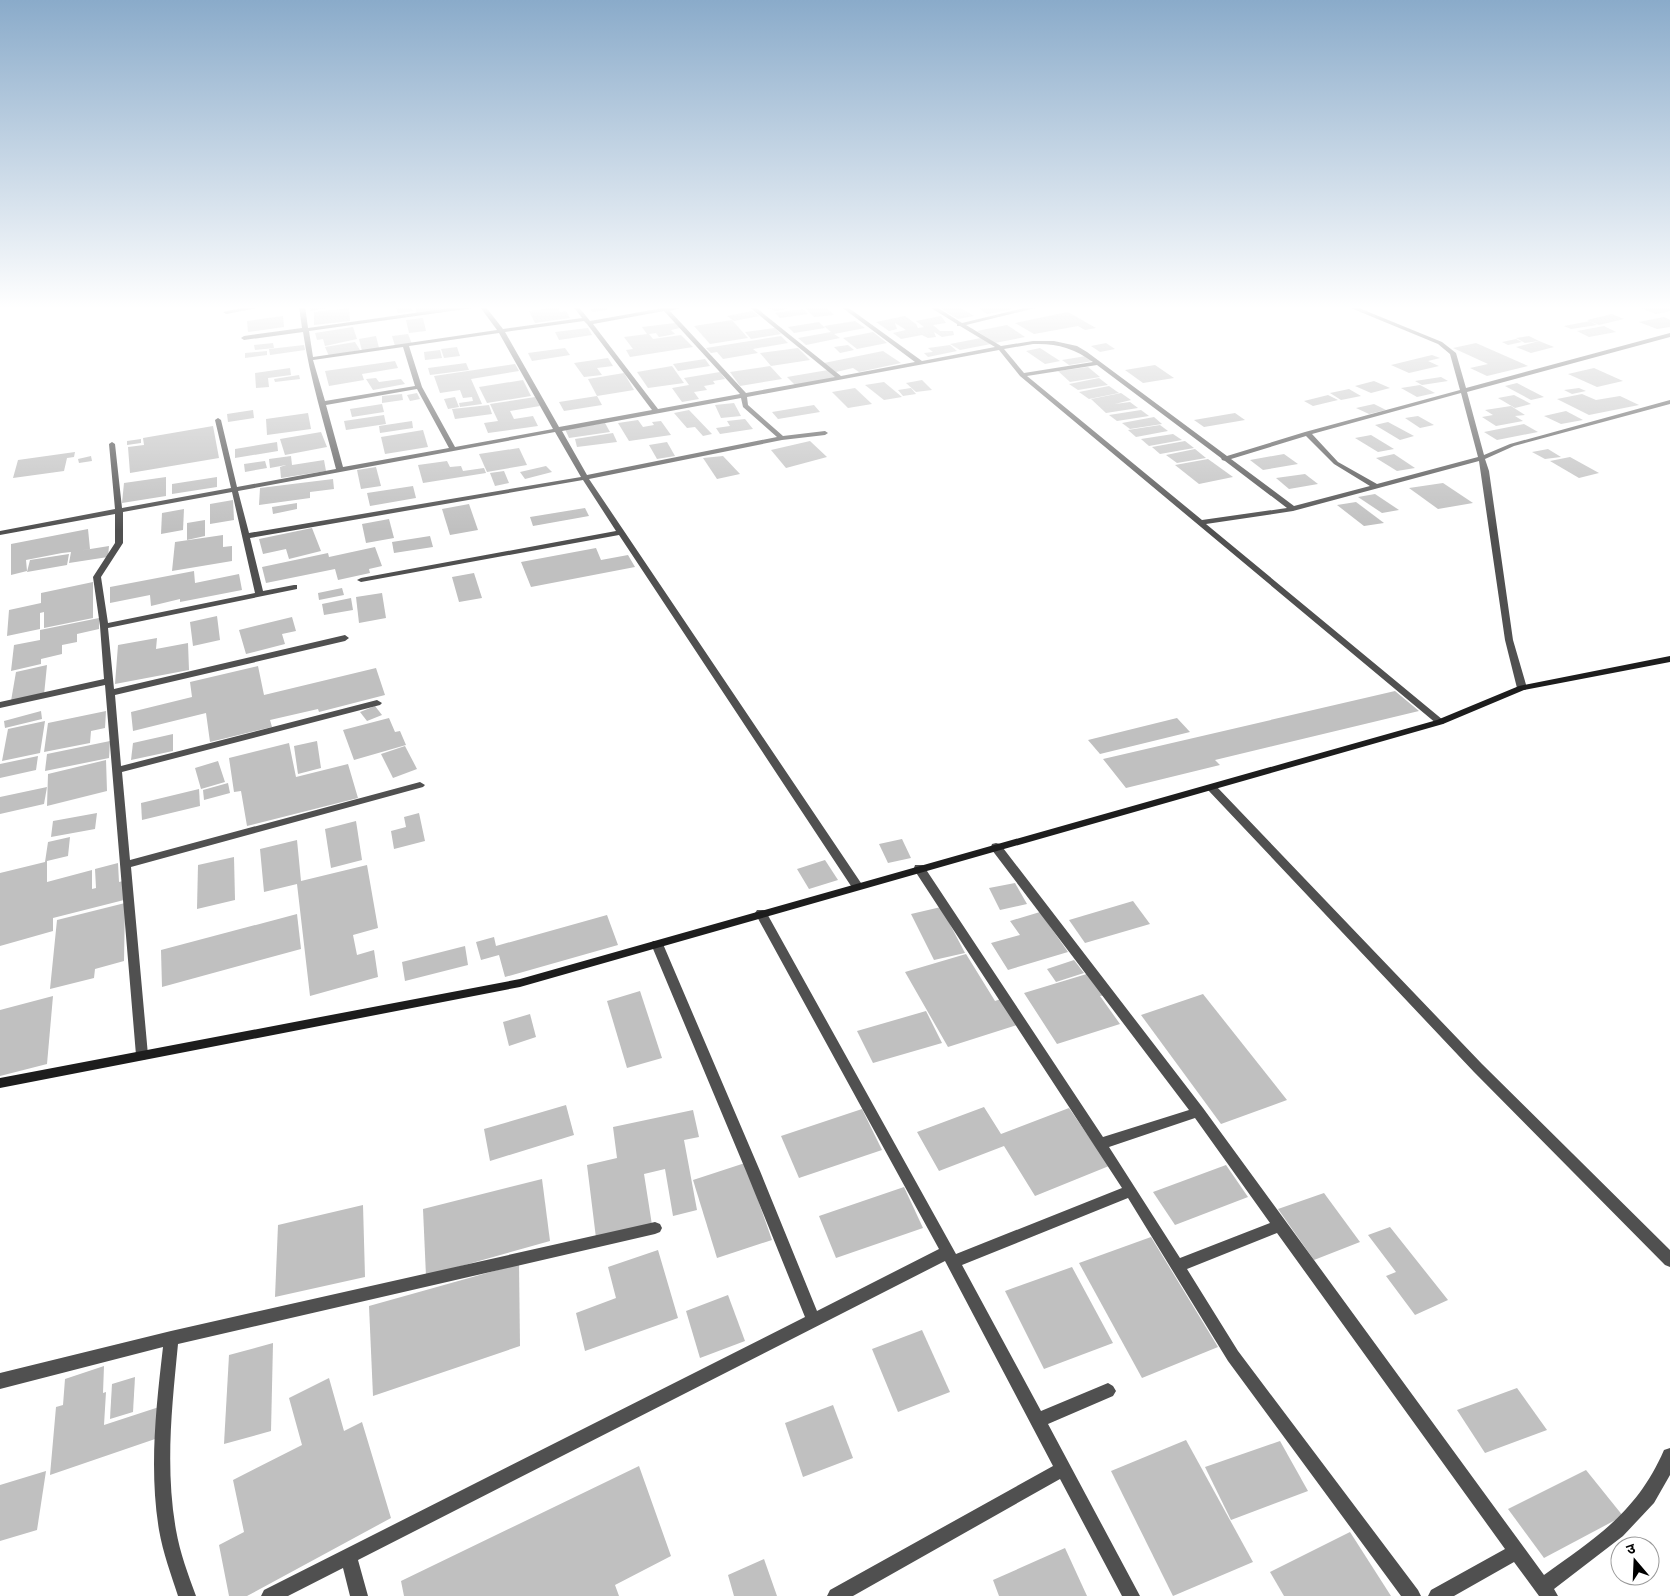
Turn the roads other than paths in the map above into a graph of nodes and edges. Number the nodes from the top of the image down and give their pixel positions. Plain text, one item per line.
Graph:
1 (315, 380) edge
2 (417, 380) edge
3 (530, 380) edge
4 (633, 380) edge
5 (731, 380) edge
6 (826, 380) edge
7 (1027, 380) edge
8 (1121, 380) edge
9 (1460, 380) edge
10 (1501, 380) edge
11 (419, 387) junction
12 (1463, 391) junction
13 (744, 395) junction
14 (1670, 402) edge
15 (321, 404) junction
16 (656, 411) junction
17 (218, 420) dead end
18 (558, 429) junction
19 (825, 433) dead end
20 (1307, 433) junction
21 (782, 438) junction
22 (112, 444) dead end
23 (453, 449) junction
24 (1482, 458) junction
25 (1224, 459) junction
26 (340, 470) junction
27 (585, 478) junction
28 (1375, 486) junction
29 (236, 488) junction
30 (1293, 509) junction
31 (119, 511) junction
32 (1198, 523) junction
33 (620, 532) junction
34 (0, 533) edge
35 (247, 536) junction
36 (361, 580) dead end
37 (294, 587) dead end
38 (259, 594) junction
39 (104, 626) junction
40 (345, 638) dead end
41 (1670, 659) edge
42 (109, 681) junction
43 (1522, 688) junction
44 (110, 693) junction
45 (376, 703) dead end
46 (0, 705) edge
47 (1440, 722) junction
48 (117, 770) junction
49 (420, 785) dead end
50 (1212, 788) junction
51 (996, 847) junction
52 (126, 865) junction
53 (919, 868) junction
54 (857, 886) junction
55 (761, 913) junction
56 (657, 944) junction
57 (142, 1056) junction
58 (0, 1083) edge
59 (1198, 1112) junction
60 (1100, 1144) junction
61 (1131, 1191) junction
62 (1280, 1225) junction
63 (655, 1228) dead end
64 (951, 1257) junction
65 (1670, 1260) edge
66 (1178, 1266) junction
67 (813, 1319) junction
68 (171, 1338) junction
69 (0, 1381) edge
70 (1108, 1392) dead end
71 (1037, 1420) junction
72 (1670, 1456) edge
73 (1063, 1469) junction
74 (1516, 1552) junction
75 (348, 1556) junction
76 (1546, 1591) edge
77 (187, 1596) edge
78 (270, 1596) edge
79 (359, 1596) edge
80 (836, 1596) edge
81 (1131, 1596) edge
82 (1412, 1596) edge
83 (1437, 1596) edge

1 - 15 street
2 - 11 street
3 - 18 street
4 - 16 street
5 - 13 street
6 - 13 street
7 - 32 street
8 - 25 street
9 - 12 street
10 - 12 street
11 - 15 street
11 - 23 street
12 - 20 street
12 - 24 street
13 - 16 street
13 - 21 street
14 - 24 street
15 - 26 street
16 - 18 street
17 - 29 street
18 - 23 street
18 - 27 street
19 - 21 street
20 - 25 street
20 - 28 street
21 - 27 street
22 - 31 street
23 - 26 street
24 - 28 street
24 - 43 street
25 - 30 street
26 - 29 street
27 - 33 street
27 - 35 street
28 - 30 street
29 - 31 street
29 - 35 street
30 - 32 street
31 - 34 street
31 - 39 street
32 - 47 street
33 - 36 street
33 - 54 street
35 - 38 street
37 - 38 street
38 - 39 street
39 - 42 street
40 - 44 street
41 - 43 street
42 - 44 street
42 - 46 street
43 - 47 street
44 - 48 street
45 - 48 street
47 - 50 street
48 - 52 street
49 - 52 street
50 - 51 street
50 - 65 street
51 - 53 street
51 - 59 street
52 - 57 street
53 - 54 street
53 - 60 street
54 - 55 street
55 - 56 street
55 - 64 street
56 - 57 street
56 - 67 street
57 - 58 street
59 - 60 street
59 - 62 street
60 - 61 street
61 - 64 street
61 - 66 street
62 - 66 street
62 - 74 street
63 - 68 street
64 - 67 street
64 - 71 street
66 - 82 street
67 - 75 street
68 - 69 street
68 - 77 street
70 - 71 street
71 - 73 street
72 - 76 street
73 - 80 street
73 - 81 street
74 - 76 street
74 - 83 street
75 - 78 street
75 - 79 street

